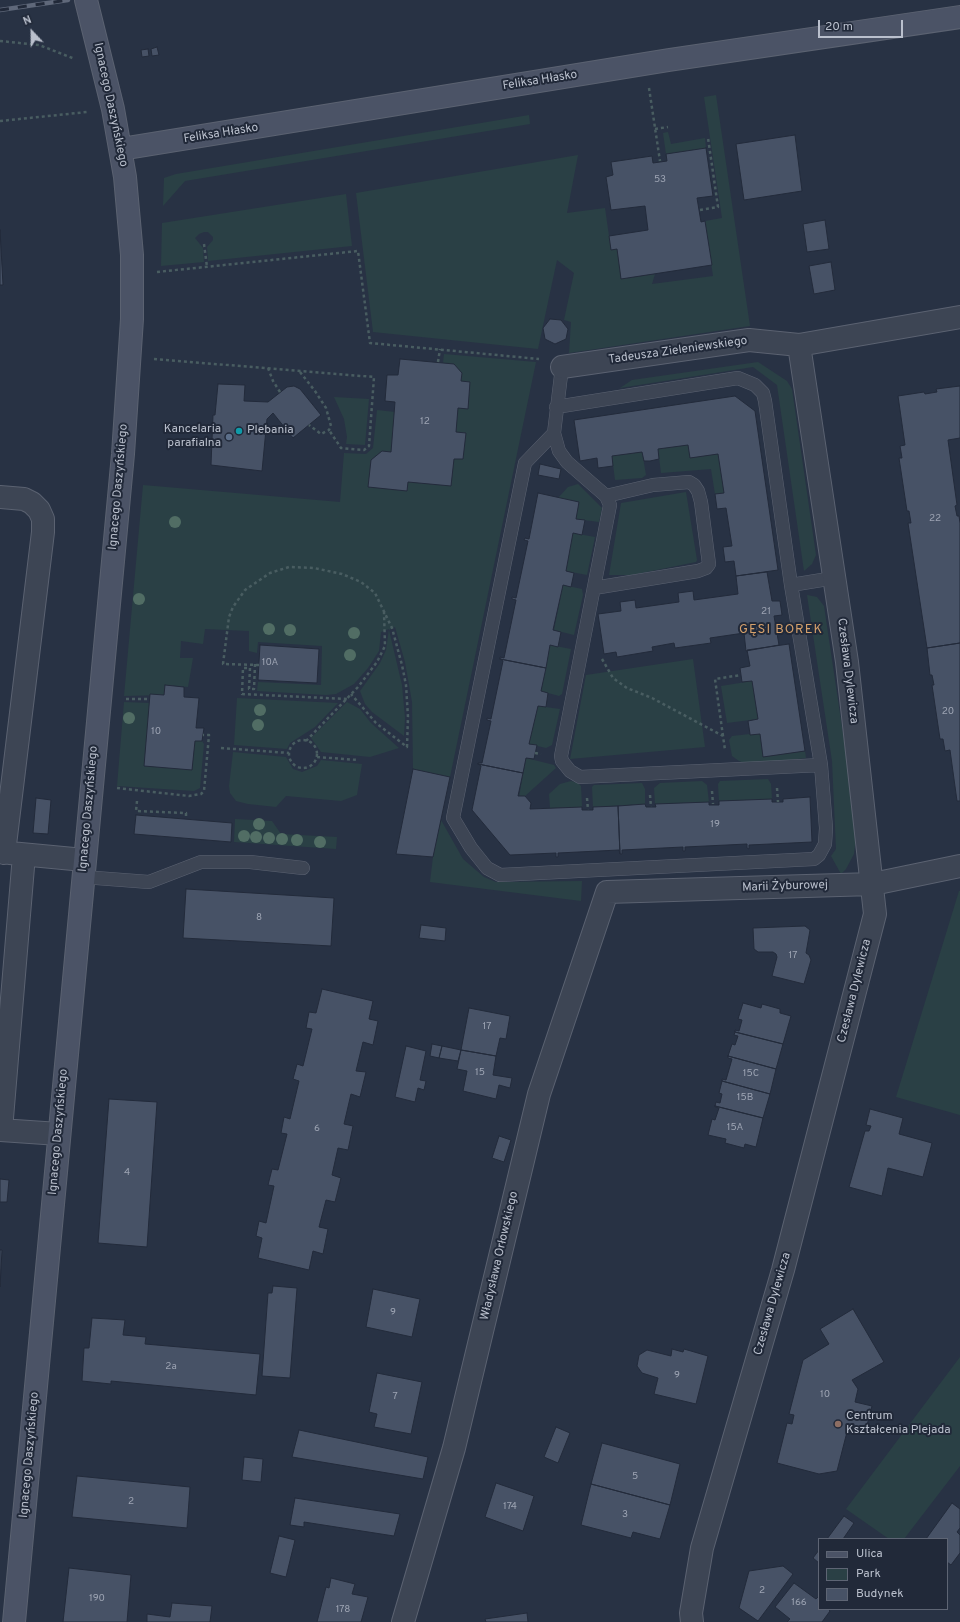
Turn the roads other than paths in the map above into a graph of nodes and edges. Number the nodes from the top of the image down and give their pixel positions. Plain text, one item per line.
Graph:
1 (86, 0) edge
2 (960, 17) edge
3 (121, 149) junction
4 (960, 317) edge
5 (799, 345) junction
6 (562, 367) joint
7 (556, 407) junction
8 (554, 433) junction
9 (606, 496) junction
10 (0, 497) edge
11 (834, 578) junction
12 (791, 585) junction
13 (594, 588) junction
14 (821, 765) junction
15 (10, 853) edge
16 (960, 866) edge
17 (84, 868) junction
18 (303, 868) dead end
19 (873, 884) junction
20 (607, 892) joint
21 (1, 1130) edge
22 (59, 1134) junction
23 (14, 1622) edge
24 (403, 1622) edge
25 (692, 1622) edge

1 - 3 street, Ignacego Daszyńskiego
2 - 3 street, Feliksa Hłasko
3 - 17 street, Ignacego Daszyńskiego
4 - 5 street, Tadeusza Zieleniewskiego
5 - 6 street, Tadeusza Zieleniewskiego
5 - 11 street, Czesława Dylewicza
6 - 7 lane
7 - 8 lane
7 - 12 lane
8 - 9 lane
8 - 14 lane
9 - 13 lane
9 - 13 lane
10 - 15 street
11 - 12 lane
11 - 19 street, Czesława Dylewicza
12 - 14 lane
13 - 14 lane
15 - 17 street
15 - 21 street
16 - 19 street, Marii Żyburowej
17 - 18 lane
17 - 22 street, Ignacego Daszyńskiego
19 - 20 street, Marii Żyburowej
19 - 25 street, Czesława Dylewicza
20 - 24 street, Władysława Orłowskiego
21 - 22 street
22 - 23 street, Ignacego Daszyńskiego

